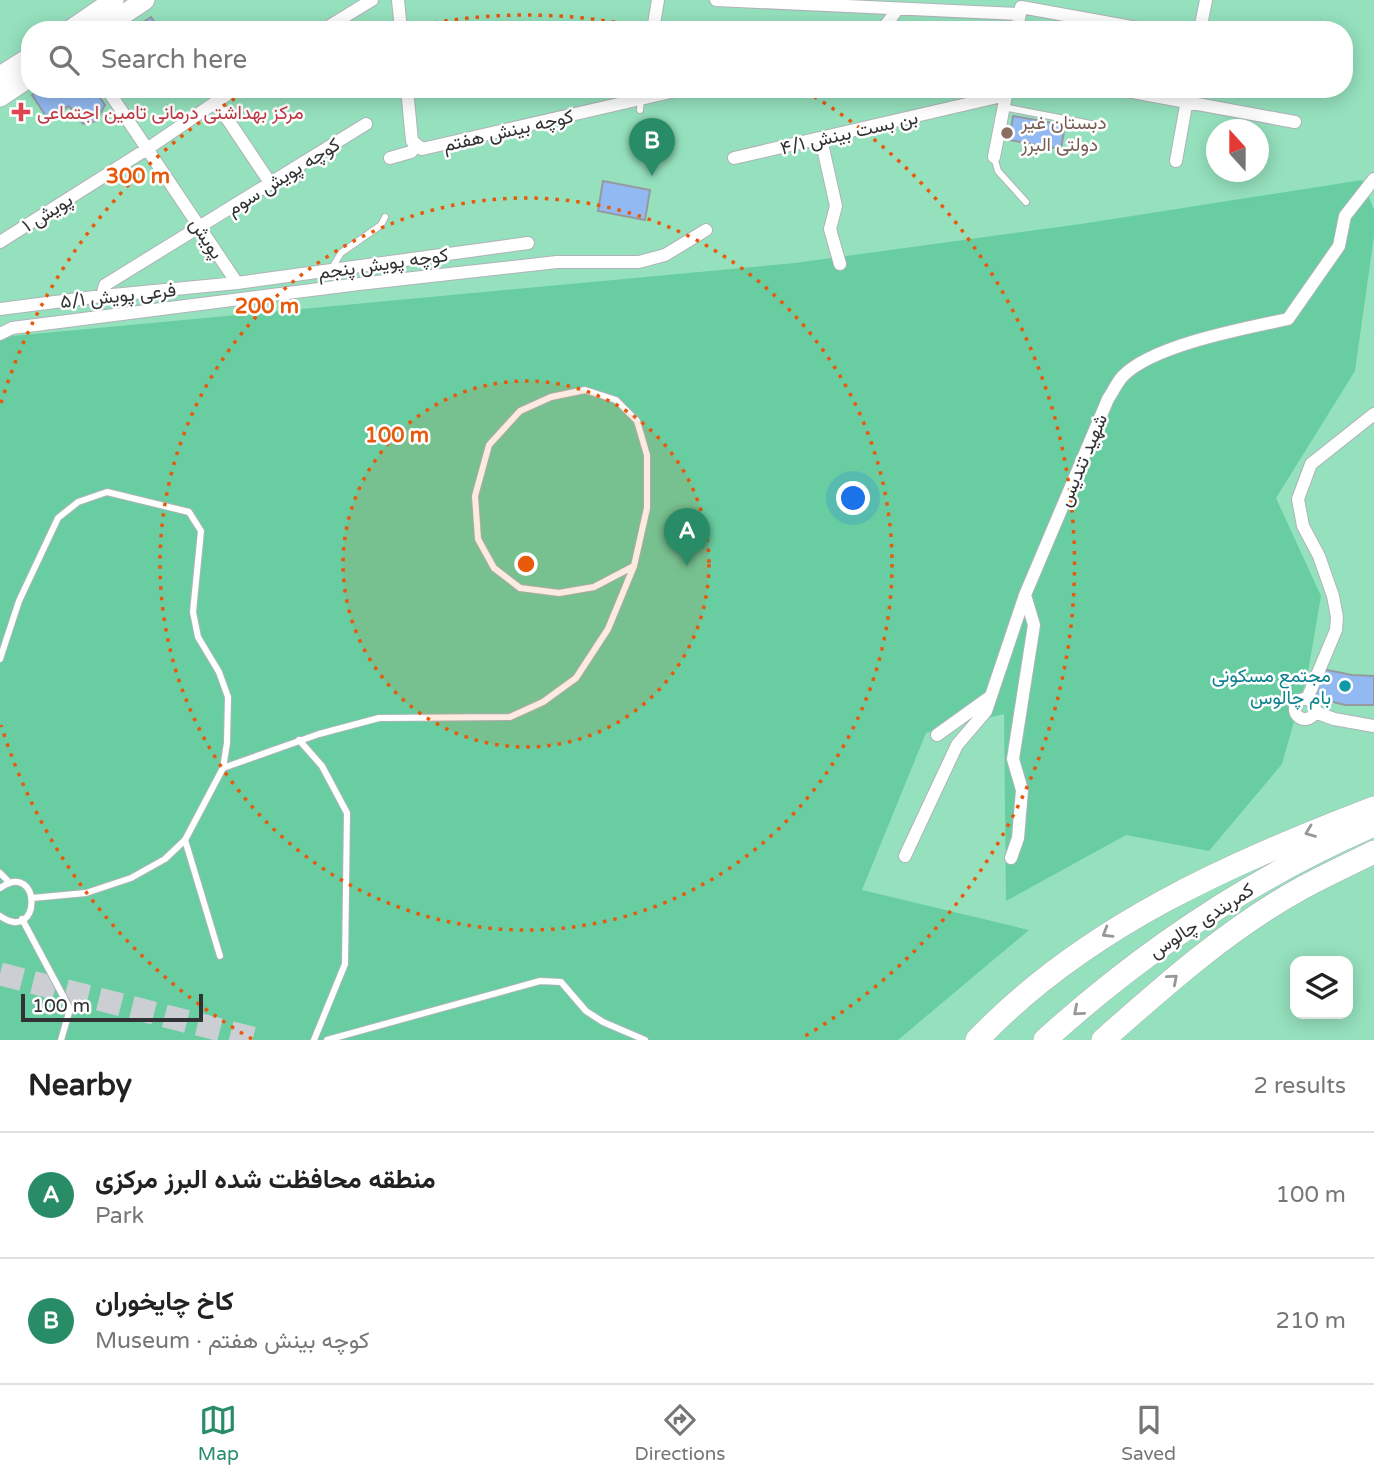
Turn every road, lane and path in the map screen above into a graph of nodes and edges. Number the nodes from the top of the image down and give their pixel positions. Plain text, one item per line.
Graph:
1 (114, 0) edge
2 (145, 0) edge
3 (372, 0) edge
4 (398, 0) edge
5 (658, 0) edge
6 (716, 0) edge
7 (1206, 0) edge
8 (1021, 7) edge
9 (897, 10) junction
10 (83, 21) edge
11 (114, 21) edge
12 (338, 21) edge
13 (400, 21) edge
14 (654, 21) edge
15 (889, 21) edge
16 (1098, 21) edge
17 (1202, 21) edge
18 (21, 63) edge
19 (0, 76) edge
20 (21, 83) edge
21 (0, 97) edge
22 (113, 98) edge
23 (222, 98) edge
24 (408, 98) edge
25 (1001, 98) edge
26 (1005, 98) edge
27 (1008, 98) edge
28 (1188, 98) edge
29 (1196, 98) edge
30 (641, 100) edge
31 (216, 102) junction
32 (1295, 122) dead end
33 (366, 124) dead end
34 (1101, 126) dead end
35 (821, 139) junction
36 (417, 145) junction
37 (147, 149) junction
38 (390, 158) dead end
39 (734, 158) dead end
40 (994, 158) joint
41 (1176, 161) dead end
42 (1374, 179) edge
43 (271, 184) junction
44 (1027, 202) dead end
45 (385, 216) dead end
46 (200, 228) junction
47 (706, 230) dead end
48 (0, 242) edge
49 (528, 243) dead end
50 (840, 264) dead end
51 (331, 270) junction
52 (237, 283) junction
53 (102, 296) junction
54 (0, 309) edge
55 (0, 334) edge
56 (1374, 414) edge
57 (634, 566) junction
58 (1025, 595) junction
59 (0, 659) edge
60 (991, 696) junction
61 (1307, 699) junction
62 (1315, 712) junction
63 (1374, 726) edge
64 (937, 735) dead end
65 (299, 740) junction
66 (223, 768) junction
67 (1374, 808) edge
68 (1370, 823) edge
69 (185, 840) junction
70 (1374, 852) edge
71 (905, 856) dead end
72 (1011, 858) dead end
73 (0, 873) edge
74 (10, 883) junction
75 (0, 888) edge
76 (32, 898) junction
77 (0, 916) edge
78 (22, 919) junction
79 (220, 956) dead end
80 (61, 1040) edge
81 (314, 1040) edge
82 (327, 1040) edge
83 (645, 1040) edge
84 (977, 1040) edge
85 (1045, 1040) edge
86 (1103, 1040) edge

1 - 10 main road
2 - 11 main road
3 - 12 street
4 - 13 street
5 - 14 street
6 - 9 street
7 - 17 street
8 - 9 street
8 - 16 street
9 - 15 street
18 - 19 main road
20 - 21 main road
22 - 37 street, پویش
23 - 31 street, پویش ۱
24 - 36 street
25 - 35 street, بن بست بینش ۴/۱
26 - 40 street
27 - 34 lane
28 - 41 street
29 - 32 street
30 - 36 street, کوچه بینش هفتم
31 - 37 street, پویش ۱
31 - 43 street
33 - 43 street, کوچه پویش سوم
35 - 39 street, بن بست بینش ۴/۱
35 - 50 street
36 - 38 street
37 - 46 street, پویش
37 - 48 street, پویش ۱
40 - 44 lane
42 - 58 street, شهید تندیس
43 - 46 street, کوچه پویش سوم
45 - 51 lane
46 - 52 street, پویش
46 - 53 street, کوچه پویش سوم
47 - 55 street
49 - 51 street, کوچه پویش پنجم
51 - 52 street, کوچه پویش پنجم
52 - 53 street, فرعی پویش ۵/۱
53 - 54 street, فرعی پویش ۵/۱
56 - 61 street
57 - 57 lane
57 - 65 lane
58 - 60 street, شهید تندیس
58 - 72 street
59 - 66 lane
60 - 64 street
60 - 71 street, شهید تندیس
61 - 62 street
61 - 62 street
62 - 63 street
65 - 66 lane
65 - 81 lane
66 - 69 lane
67 -> 84 highway
68 -> 85 highway, کمربندی چالوس
69 - 76 lane
69 - 79 lane
86 -> 70 highway
73 - 74 lane
74 - 75 lane
74 - 76 lane
76 - 78 lane
77 - 78 lane
78 - 80 lane
82 - 83 lane

